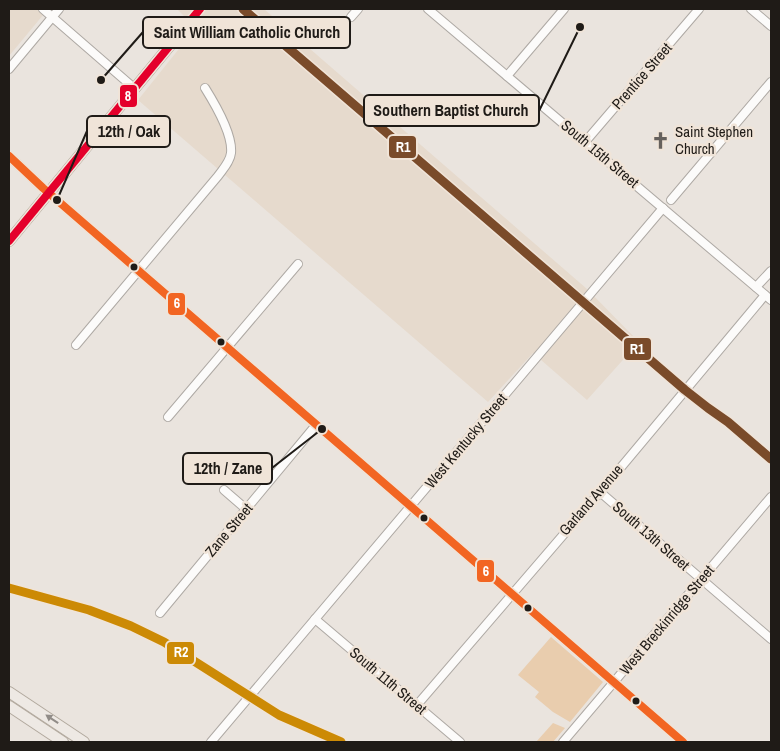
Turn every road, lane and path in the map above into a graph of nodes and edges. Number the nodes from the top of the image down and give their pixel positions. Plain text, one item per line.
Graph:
1 (43, 9) edge
2 (59, 9) edge
3 (358, 9) edge
4 (428, 9) edge
5 (564, 9) edge
6 (699, 9) edge
7 (751, 9) edge
8 (52, 17) junction
9 (351, 18) dead end
10 (186, 26) tunnel mouth
11 (771, 26) edge
12 (9, 70) edge
13 (507, 76) junction
14 (771, 82) edge
15 (134, 88) junction
16 (205, 88) dead end
17 (585, 142) junction
18 (9, 156) edge
19 (49, 193) junction
20 (670, 200) dead end
21 (663, 208) junction
22 (9, 241) edge
23 (298, 264) dead end
24 (138, 270) junction
25 (771, 270) edge
26 (756, 287) junction
27 (768, 297) edge
28 (76, 345) dead end
29 (228, 347) junction
30 (168, 417) dead end
31 (316, 425) junction
32 (224, 490) dead end
33 (600, 492) junction
34 (771, 498) edge
35 (410, 506) junction
36 (246, 509) junction
37 (701, 580) junction
38 (512, 593) junction
39 (160, 613) dead end
40 (315, 619) junction
41 (771, 639) edge
42 (614, 682) junction
43 (9, 691) edge
44 (417, 705) junction
45 (9, 706) edge
46 (64, 742) edge
47 (84, 742) edge
48 (211, 742) edge
49 (460, 742) edge
50 (563, 742) edge
51 (683, 742) edge

1 - 8 street
2 - 8 street
3 - 9 street
4 - 13 street, South 15th Street
5 - 13 street
6 - 17 street, Prentice Street
7 - 11 street
8 - 12 street
8 - 15 street
10 - 15 main road
13 - 17 street, South 15th Street
14 - 20 street
15 - 19 main road
16 - 24 street
17 - 21 street, South 15th Street
18 - 19 street
19 - 22 main road
19 - 24 street
21 - 26 street, South 15th Street
21 - 35 street, West Kentucky Street
23 - 29 street
24 - 28 street
24 - 29 street
25 - 26 street
26 - 27 street, South 15th Street
27 - 33 street, Garland Avenue
29 - 30 street
29 - 31 street
31 - 35 street
31 - 36 street, Zane Street
32 - 36 street
33 - 37 street, South 13th Street
33 - 38 street, Garland Avenue
34 - 37 street, West Breckinridge Street
35 - 38 street
35 - 40 street, West Kentucky Street
36 - 39 street, Zane Street
37 - 41 street, South 13th Street
37 - 42 street, West Breckinridge Street
38 - 42 street
38 - 44 street, Garland Avenue
40 - 44 street, South 11th Street
40 - 48 street, West Kentucky Street
42 - 50 street, West Breckinridge Street
42 - 51 street
47 -> 43 main road
44 - 49 street, South 11th Street
45 - 46 main road

